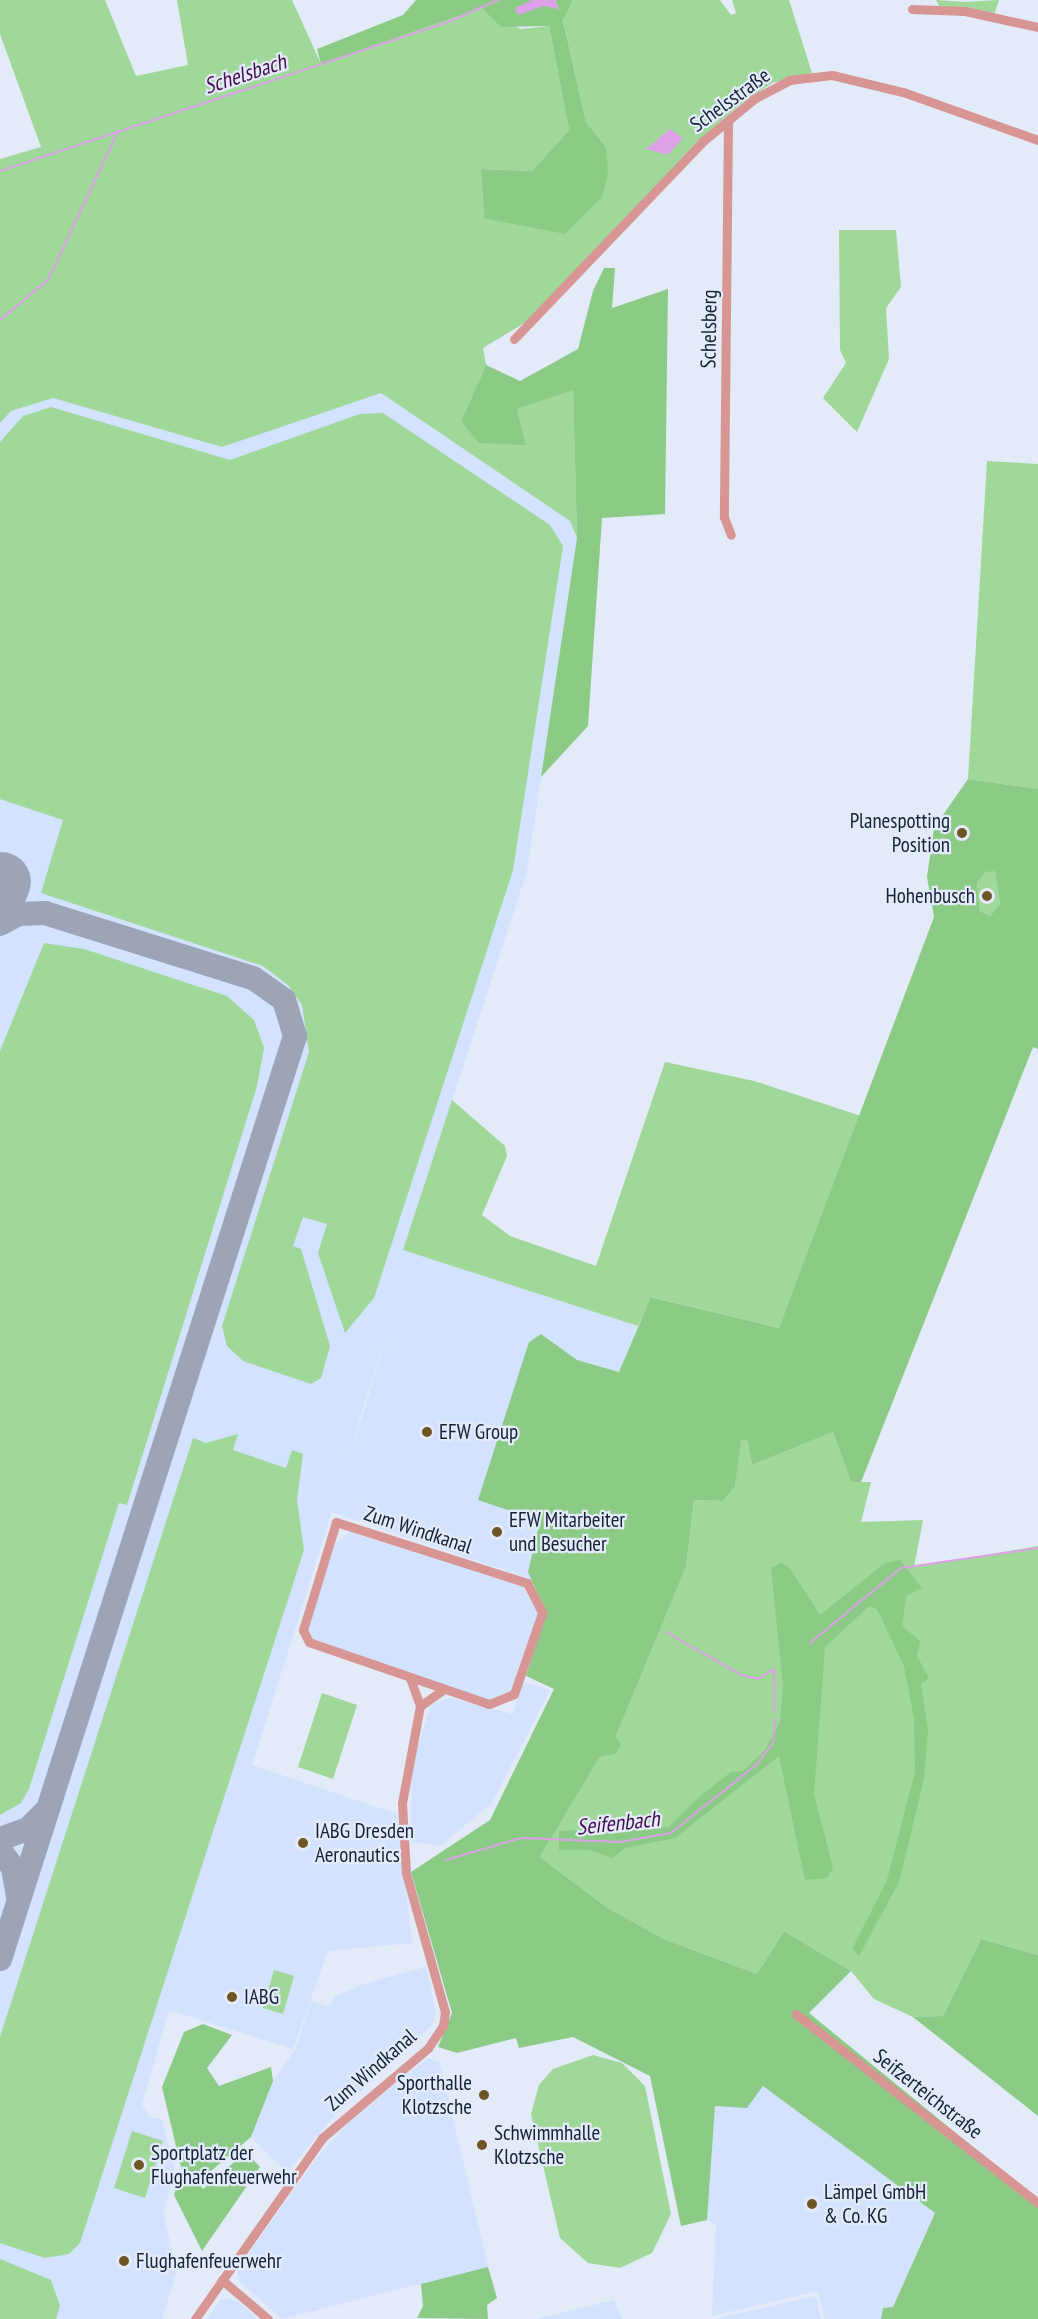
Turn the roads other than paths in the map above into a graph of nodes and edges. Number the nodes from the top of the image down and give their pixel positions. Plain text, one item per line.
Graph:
1 (912, 9) dead end
2 (1038, 27) edge
3 (728, 121) junction
4 (1038, 140) edge
5 (514, 339) dead end
6 (731, 535) dead end
7 (410, 1678) junction
8 (444, 1689) junction
9 (420, 1706) junction
10 (796, 2014) dead end
11 (1038, 2204) edge
12 (222, 2280) junction
13 (195, 2319) edge
14 (268, 2319) edge

1 - 2 street
3 - 4 street, Schelsstraße
3 - 5 street, Schelsstraße
3 - 6 street, Schelsberg
7 - 8 street, Zum Windkanal
7 - 8 street, Zum Windkanal
7 - 9 street
8 - 9 street
9 - 12 street, Zum Windkanal
10 - 11 street, Seifzerteichstraße
12 - 13 street, Zum Windkanal
12 - 14 street

